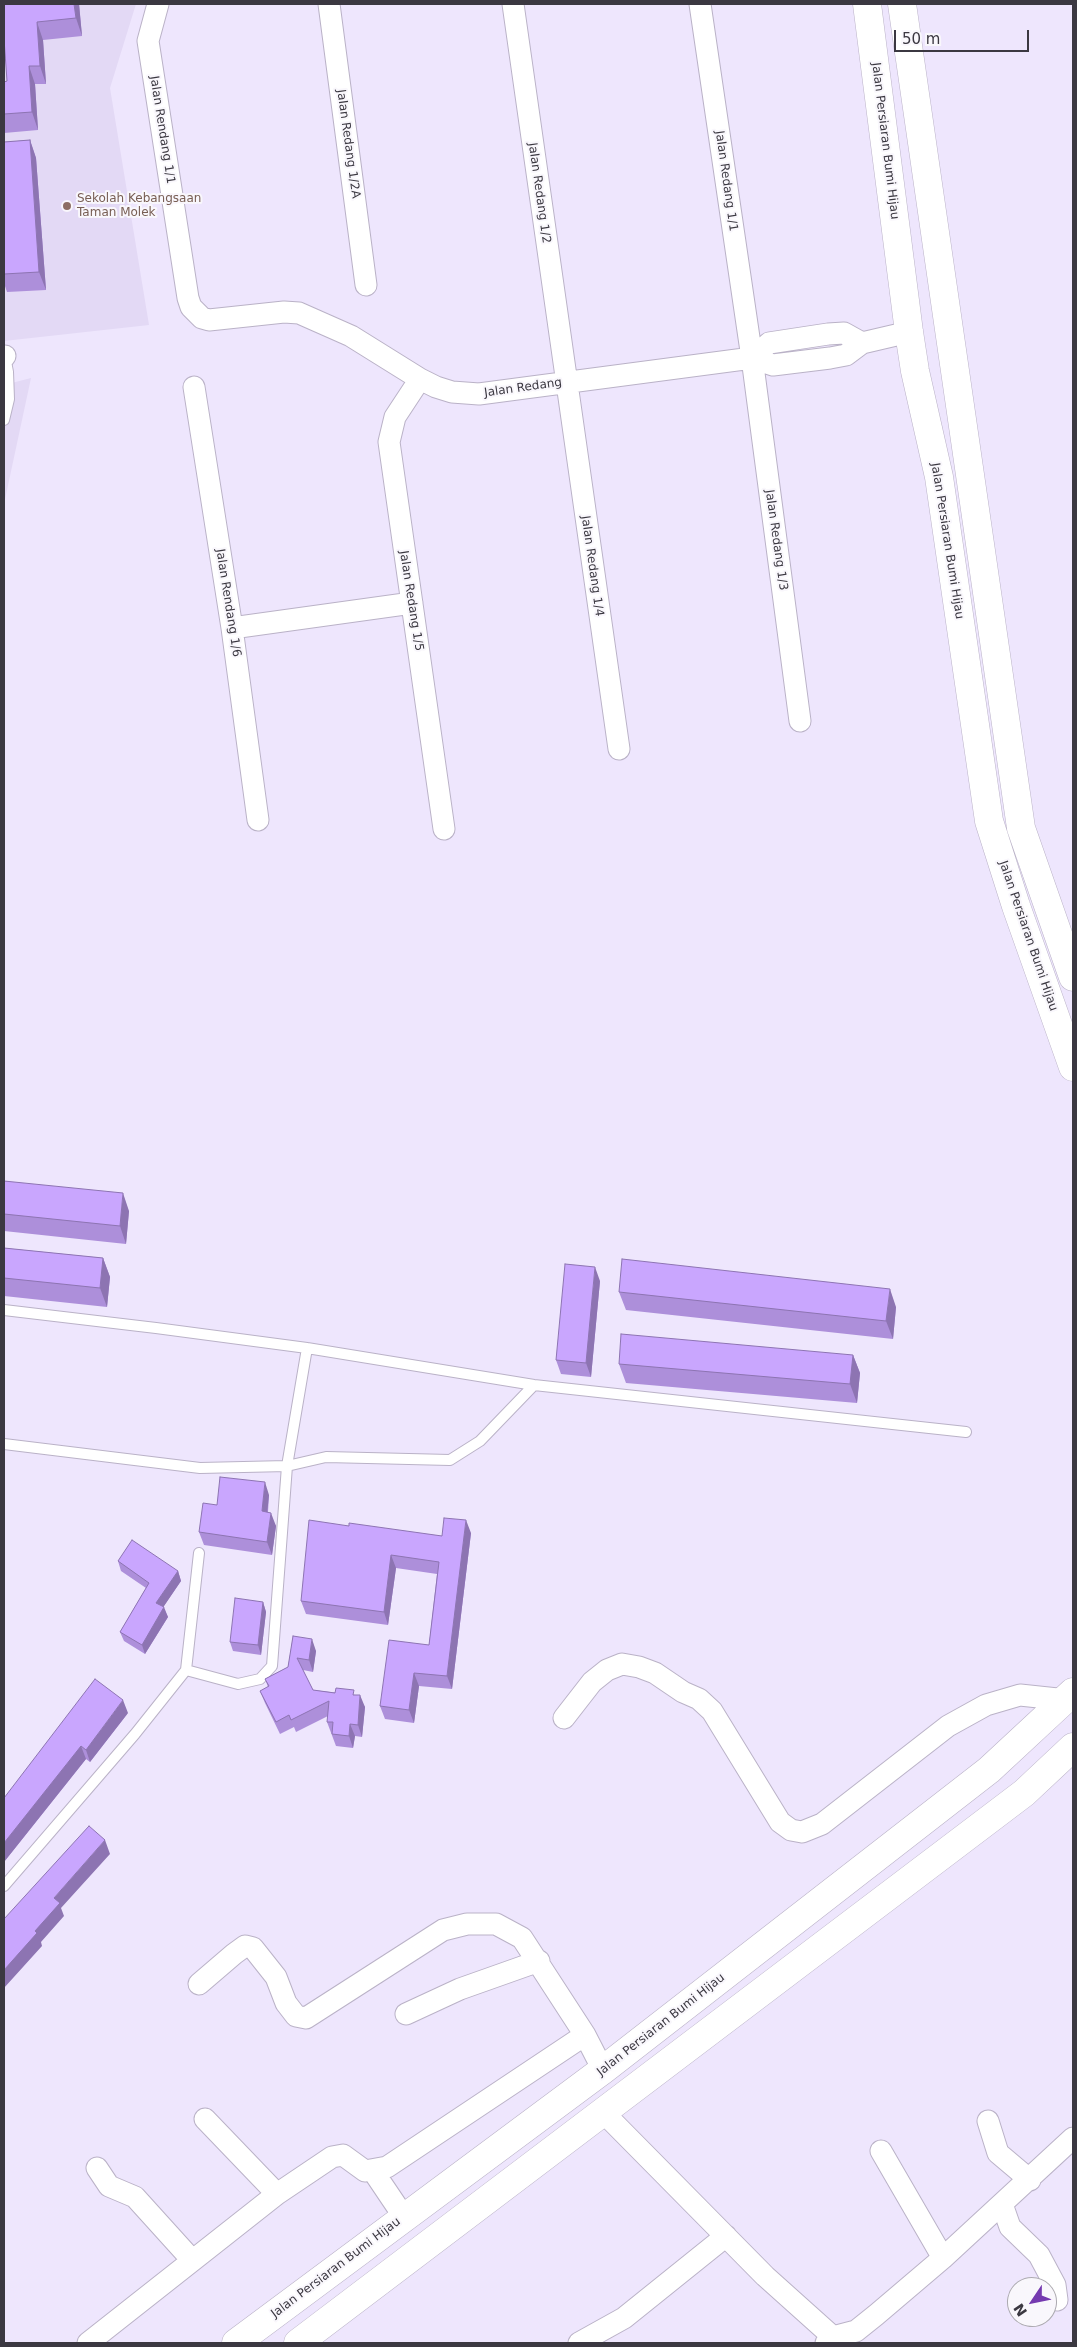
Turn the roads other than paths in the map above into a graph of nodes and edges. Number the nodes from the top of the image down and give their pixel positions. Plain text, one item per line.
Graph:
1 (158, 4) edge
2 (329, 4) edge
3 (513, 4) edge
4 (700, 4) edge
5 (867, 4) edge
6 (902, 4) edge
7 (935, 221) junction
8 (366, 285) dead end
9 (196, 314) joint
10 (909, 332) junction
11 (4, 356) edge
12 (752, 358) junction
13 (420, 379) junction
14 (566, 382) junction
15 (194, 387) dead end
16 (960, 414) junction
17 (4, 420) edge
18 (412, 603) junction
19 (232, 628) junction
20 (800, 721) dead end
21 (619, 749) dead end
22 (258, 820) dead end
23 (444, 829) dead end
24 (1073, 977) edge
25 (1073, 1066) edge
26 (4, 1310) edge
27 (307, 1348) junction
28 (534, 1385) junction
29 (966, 1432) dead end
30 (4, 1444) edge
31 (288, 1466) junction
32 (199, 1553) dead end
33 (186, 1670) junction
34 (1070, 1696) edge
35 (564, 1718) dead end
36 (1073, 1747) edge
37 (4, 1886) edge
38 (539, 1961) junction
39 (199, 1984) dead end
40 (406, 2014) dead end
41 (585, 2036) junction
42 (603, 2070) junction
43 (603, 2112) junction
44 (205, 2119) dead end
45 (988, 2121) dead end
46 (1073, 2138) edge
47 (880, 2151) dead end
48 (97, 2168) dead end
49 (372, 2170) junction
50 (1030, 2180) junction
51 (277, 2194) junction
52 (1002, 2204) junction
53 (404, 2217) junction
54 (726, 2236) junction
55 (943, 2258) junction
56 (192, 2260) junction
57 (1051, 2277) edge
58 (857, 2337) edge
59 (829, 2340) edge
60 (88, 2343) edge
61 (236, 2343) edge
62 (298, 2343) edge
63 (579, 2343) edge

1 - 9 street, Jalan Rendang 1/1
2 - 8 street, Jalan Redang 1/2A
3 - 14 street, Jalan Redang 1/2
4 - 12 street, Jalan Redang 1/1
5 - 10 main road, Jalan Persiaran Bumi Hijau
6 - 7 main road
7 - 10 main road
7 - 16 main road
9 - 13 street, Jalan Redang
10 - 12 street
10 - 16 main road
10 - 25 main road, Jalan Persiaran Bumi Hijau
11 - 17 lane
12 - 14 street, Jalan Redang
12 - 20 street, Jalan Redang 1/3
13 - 14 street, Jalan Redang
13 - 18 street, Jalan Redang 1/5
14 - 21 street, Jalan Redang 1/4
15 - 19 street, Jalan Rendang 1/6
16 - 24 main road
18 - 19 street
18 - 23 street, Jalan Redang 1/5
19 - 22 street, Jalan Rendang 1/6
26 - 27 lane
27 - 28 lane
27 - 31 lane
28 - 29 lane
28 - 31 lane
30 - 31 lane
31 - 33 lane
32 - 33 lane
33 - 37 lane
34 - 35 street
34 - 42 main road, Jalan Persiaran Bumi Hijau
36 - 43 main road
38 - 39 street
38 - 40 street
38 - 41 street
41 - 42 street
41 - 49 street
42 - 53 main road, Jalan Persiaran Bumi Hijau
43 - 54 street
43 - 62 main road
44 - 51 street
45 - 50 street
46 - 50 street
47 - 55 street
48 - 56 street
49 - 51 street
49 - 53 street
50 - 52 street
51 - 56 street
52 - 55 street
52 - 57 street
53 - 61 main road, Jalan Persiaran Bumi Hijau
54 - 59 street
54 - 63 street
55 - 58 street
56 - 60 street
58 - 59 street

